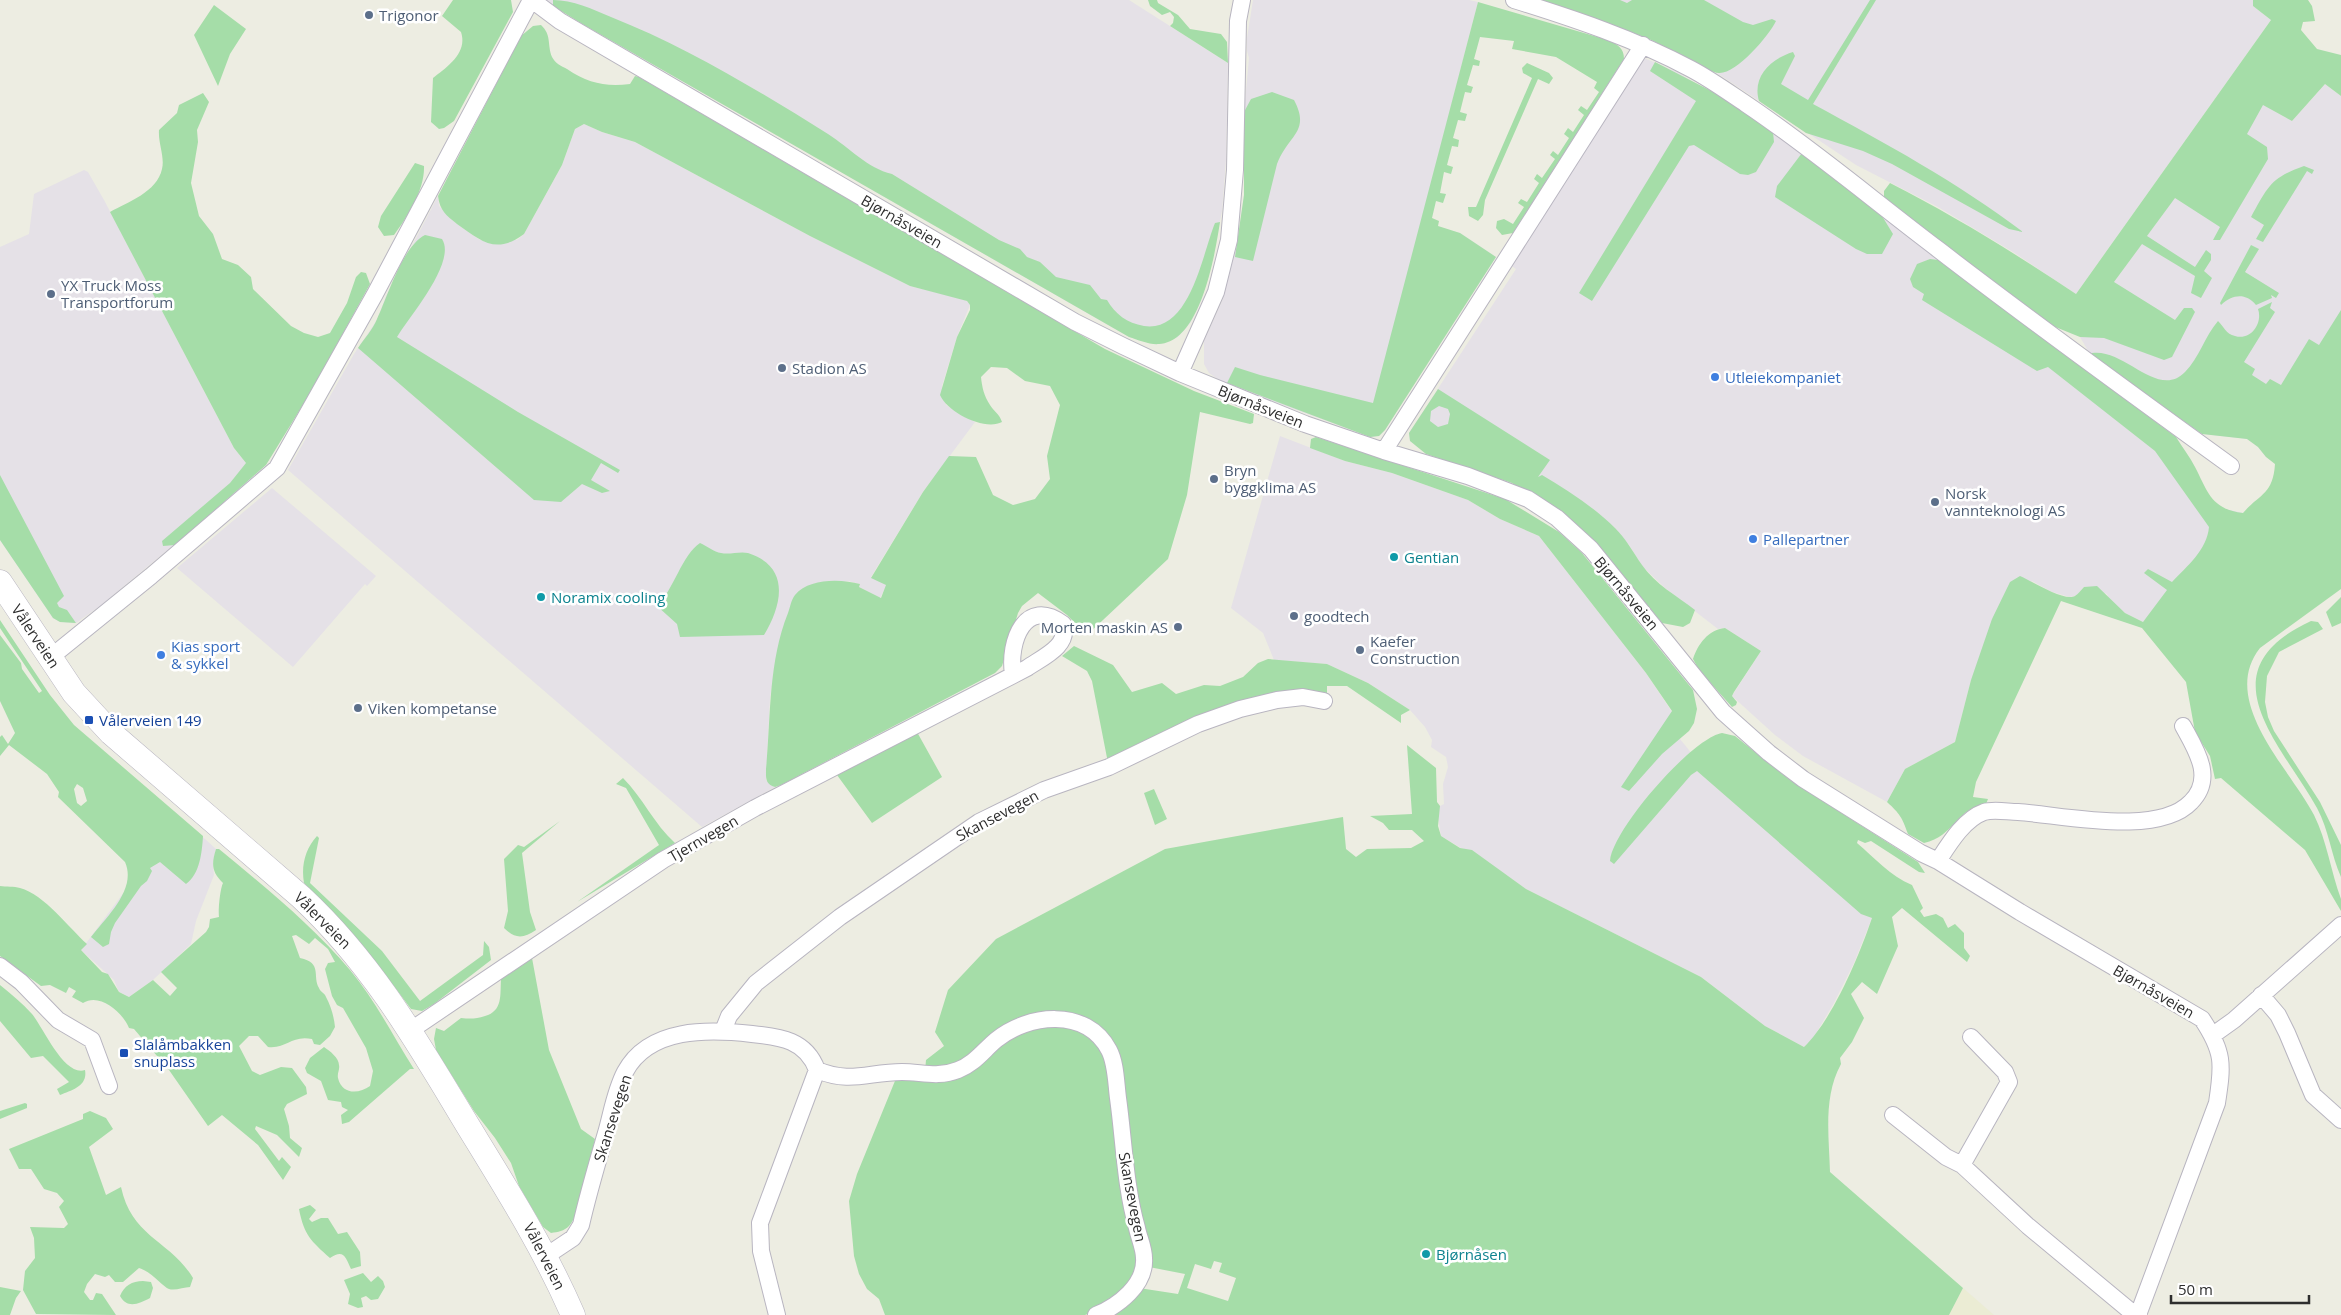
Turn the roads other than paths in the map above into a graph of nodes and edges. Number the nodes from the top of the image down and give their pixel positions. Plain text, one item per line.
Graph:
1 (532, 0) edge
2 (1242, 0) edge
3 (1514, 0) edge
4 (1643, 45) junction
5 (1180, 373) junction
6 (1384, 451) junction
7 (2231, 466) dead end
8 (0, 582) edge
9 (51, 657) junction
10 (1013, 674) dead end
11 (1324, 701) dead end
12 (2183, 726) dead end
13 (1938, 861) junction
14 (2341, 925) edge
15 (0, 966) edge
16 (2261, 995) junction
17 (410, 1030) junction
18 (723, 1030) junction
19 (2213, 1035) junction
20 (1971, 1037) dead end
21 (817, 1070) junction
22 (109, 1086) dead end
23 (1893, 1115) dead end
24 (2341, 1120) edge
25 (1962, 1165) junction
26 (546, 1256) junction
27 (573, 1315) edge
28 (776, 1315) edge
29 (1096, 1315) edge
30 (2139, 1315) edge

1 - 5 street, Bjørnåsveien
1 - 9 street
2 - 5 street
3 - 4 street
4 - 6 street
4 - 7 street
5 - 6 street, Bjørnåsveien
6 - 13 street, Bjørnåsveien
8 - 9 street, Vålerveien
9 - 17 street, Vålerveien
10 - 17 street, Tjernvegen
11 - 18 street, Skansevegen
12 - 13 street
13 - 19 street, Bjørnåsveien
14 - 16 street
15 - 22 street
16 - 19 street
16 - 24 street
17 - 26 street, Vålerveien
18 - 21 street, Skansevegen
18 - 26 street, Skansevegen
19 - 30 street, Bjørnåsveien
20 - 25 street
21 - 28 street
21 - 29 street, Skansevegen
23 - 25 street, Bjørnåsveien
25 - 30 street, Bjørnåsveien
26 - 27 street, Vålerveien

